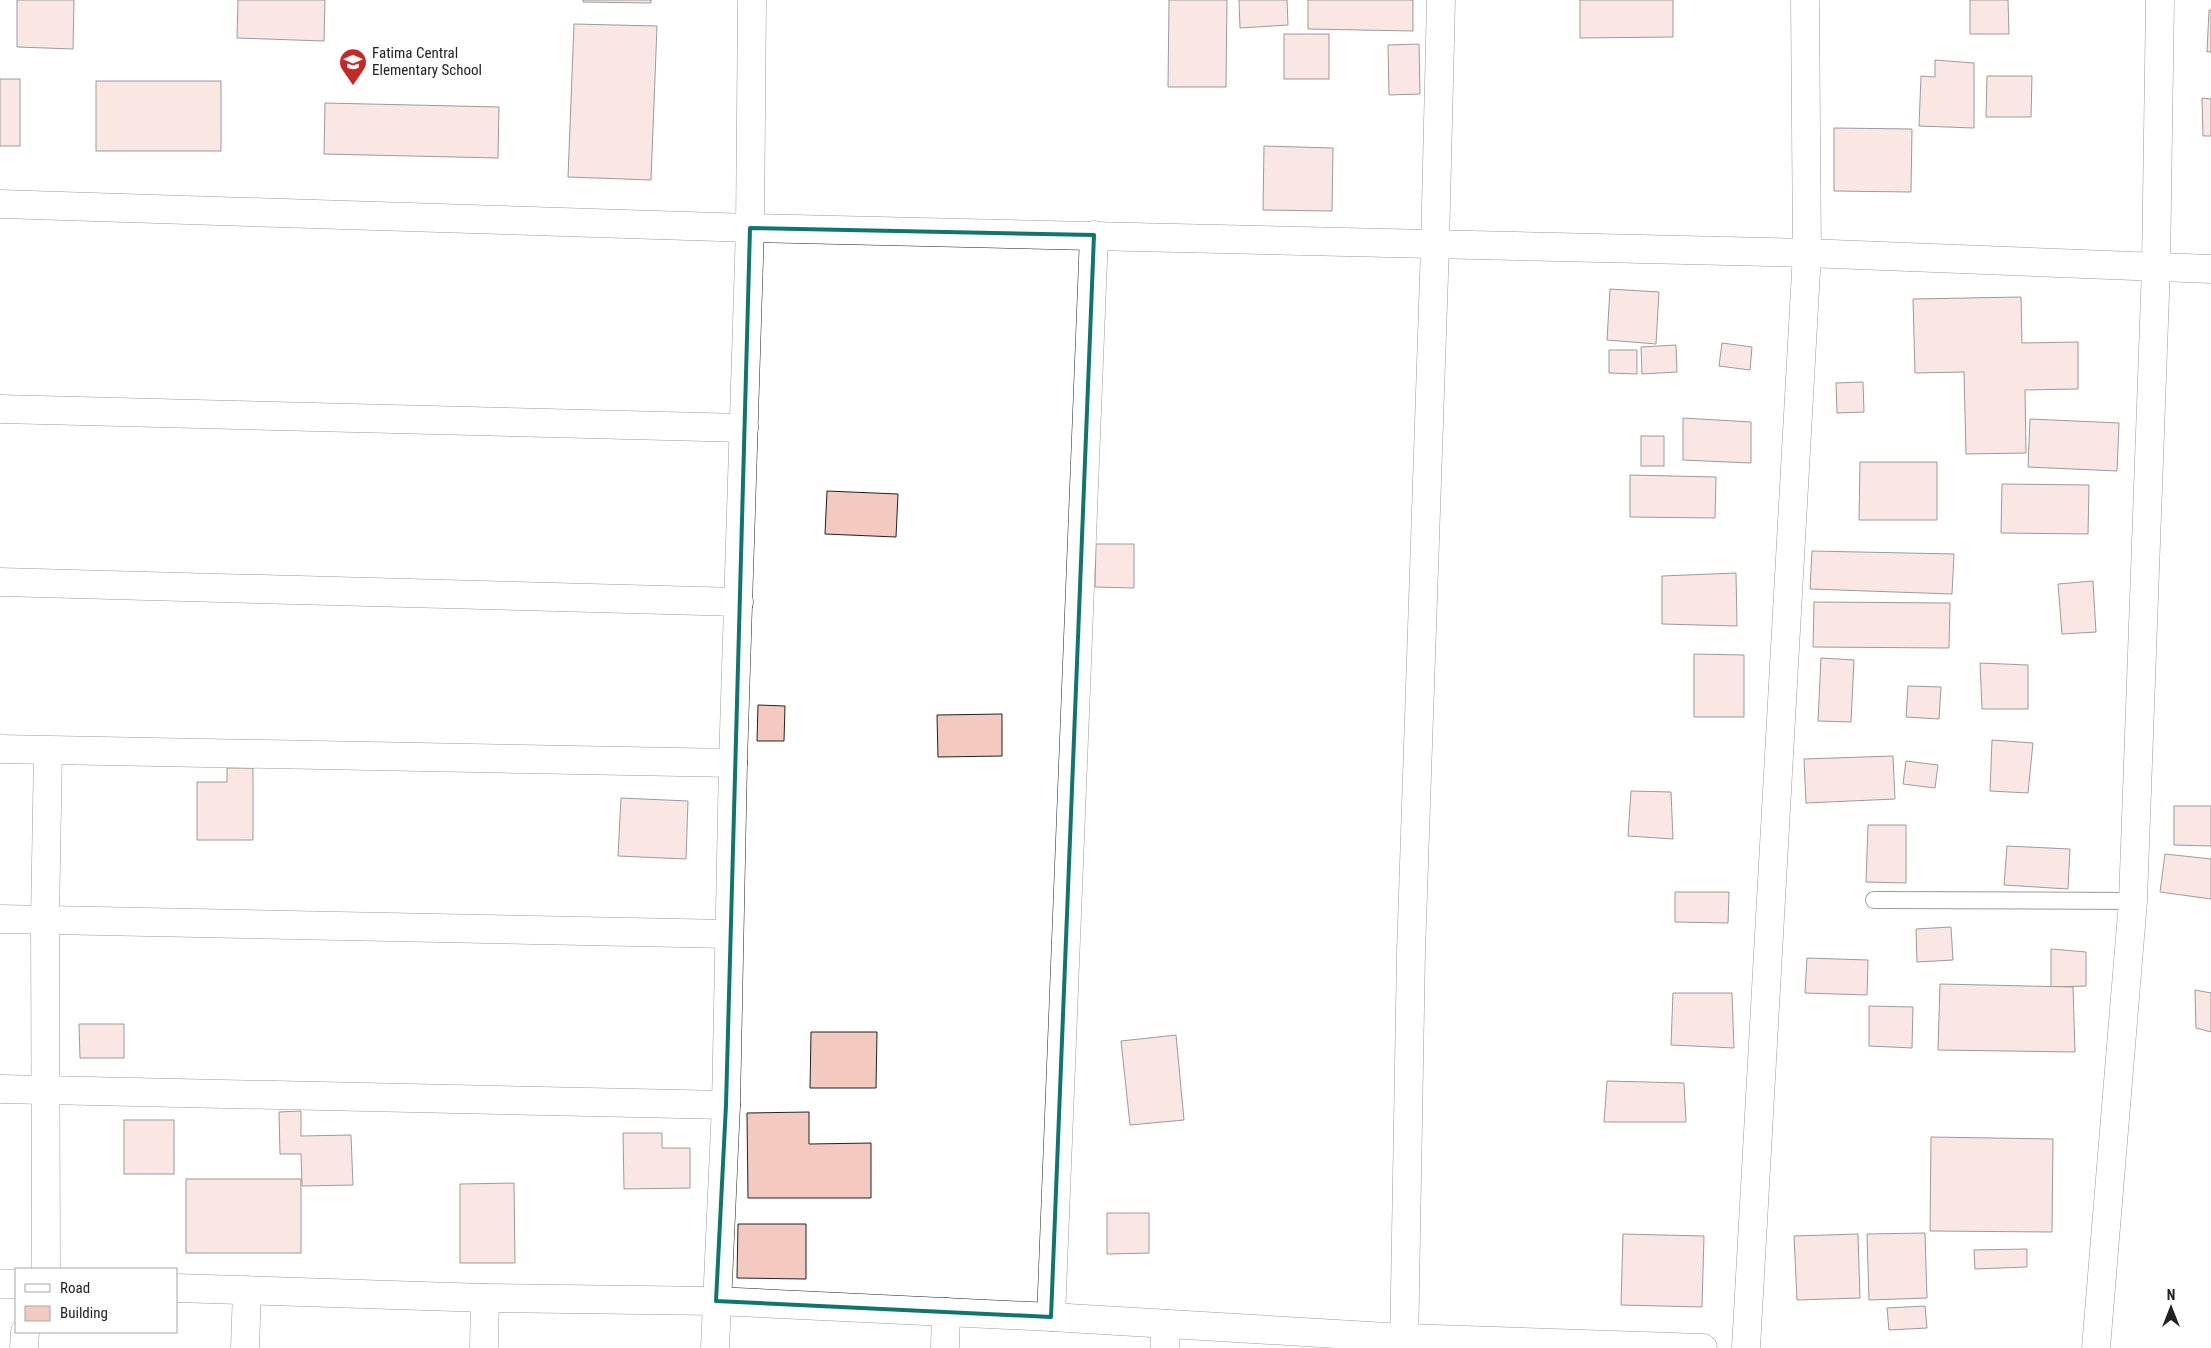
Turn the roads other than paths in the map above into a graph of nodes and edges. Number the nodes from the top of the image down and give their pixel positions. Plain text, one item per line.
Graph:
1 (752, 0) edge
2 (1441, 0) edge
3 (1805, 0) edge
4 (2160, 0) edge
5 (0, 204) edge
6 (750, 228) junction
7 (1094, 234) junction
8 (1435, 246) junction
9 (1806, 253) junction
10 (2156, 267) junction
11 (2211, 270) edge
12 (0, 409) edge
13 (744, 428) junction
14 (0, 582) edge
15 (739, 602) junction
16 (0, 749) edge
17 (48, 751) junction
18 (733, 763) junction
19 (1874, 900) dead end
20 (2133, 901) junction
21 (0, 919) edge
22 (45, 920) junction
23 (729, 934) junction
24 (0, 1088) edge
25 (46, 1090) junction
26 (726, 1106) junction
27 (46, 1268) edge
28 (0, 1284) edge
29 (15, 1284) edge
30 (178, 1288) edge
31 (246, 1290) junction
32 (484, 1298) junction
33 (716, 1301) junction
34 (946, 1312) junction
35 (1051, 1317) junction
36 (25, 1333) edge
37 (1165, 1336) edge
38 (1404, 1343) edge
39 (24, 1348) edge
40 (245, 1348) edge
41 (484, 1348) edge
42 (715, 1348) edge
43 (945, 1348) edge
44 (1703, 1348) edge
45 (1746, 1348) edge
46 (2096, 1348) edge

1 - 6 street
2 - 8 street
3 - 9 street
4 - 10 street
5 - 6 street
6 - 7 street
6 - 13 street
7 - 8 street
7 - 35 street
8 - 9 street
8 - 38 street
9 - 10 street
9 - 45 street
10 - 11 street
10 - 20 street
12 - 13 street
13 - 15 street
14 - 15 street
15 - 18 street
16 - 17 street
17 - 18 street
17 - 22 street
18 - 23 street
19 - 20 lane
20 - 46 street
21 - 22 street
22 - 23 street
22 - 25 street
23 - 26 street
24 - 25 street
25 - 26 street
25 - 27 street
26 - 33 street
28 - 29 street
30 - 31 street
31 - 32 street
31 - 40 street
32 - 33 street
32 - 41 street
33 - 34 street
33 - 42 street
34 - 35 street
34 - 43 street
35 - 37 street
36 - 39 street
37 - 38 street
38 - 44 street

